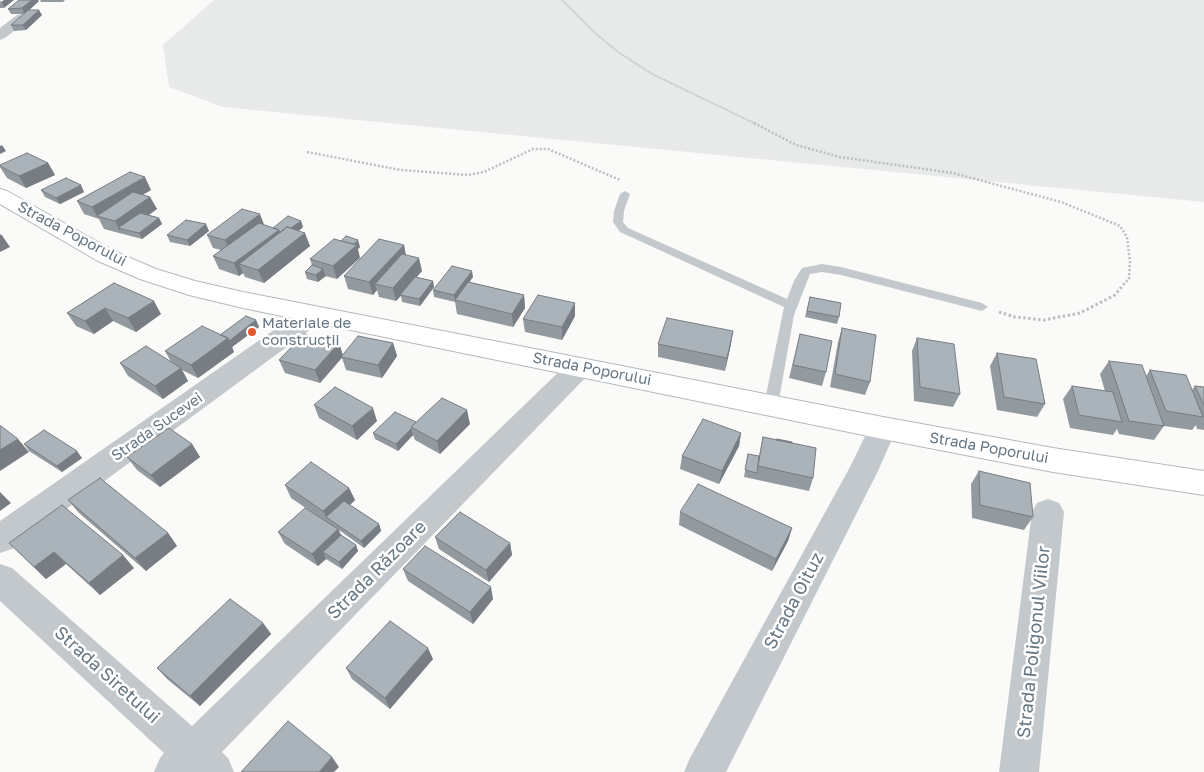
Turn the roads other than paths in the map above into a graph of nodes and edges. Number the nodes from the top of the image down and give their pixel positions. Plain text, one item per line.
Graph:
1 (22, 18) edge
2 (0, 35) edge
3 (625, 194) road end
4 (0, 195) edge
5 (792, 306) junction
6 (982, 307) road end
7 (313, 315) junction
8 (580, 367) junction
9 (771, 405) junction
10 (883, 428) junction
11 (1204, 483) edge
12 (1048, 512) dead end
13 (0, 538) edge
14 (0, 579) edge
15 (194, 766) edge
16 (704, 772) edge
17 (1020, 772) edge

1 - 2 street
3 - 5 lane
4 - 7 street, Strada Poporului
5 - 6 lane
5 - 9 lane
7 - 8 street, Strada Poporului
7 - 13 street, Strada Sucevei
8 - 9 street, Strada Poporului
8 - 15 street, Strada Răzoare
9 - 10 street, Strada Poporului
10 - 11 street, Strada Poporului
10 - 16 street, Strada Oituz
12 - 17 street, Strada Poligonul Viilor
14 - 15 street, Strada Siretului

